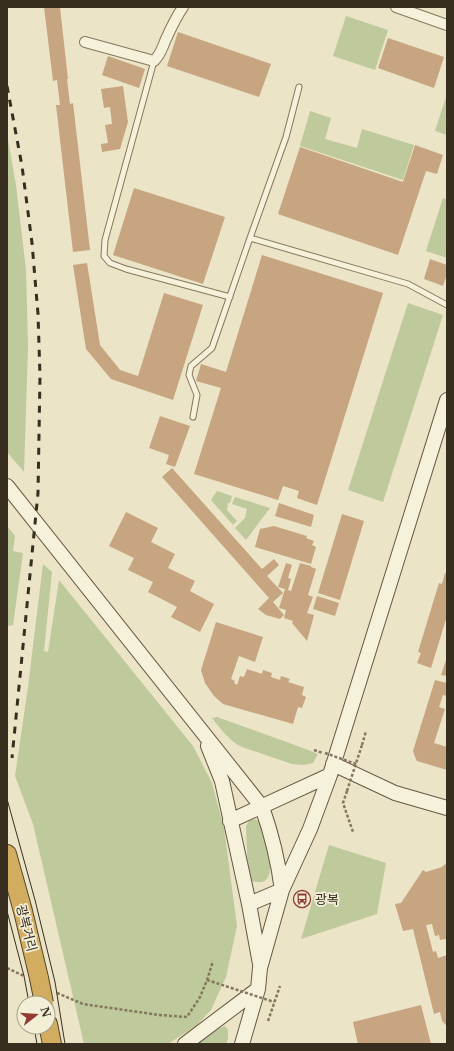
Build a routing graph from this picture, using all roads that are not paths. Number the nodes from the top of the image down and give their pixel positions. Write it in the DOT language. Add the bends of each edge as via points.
graph roads {
  1 [pos="183,7"];
  2 [pos="396,7"];
  3 [pos="447,25"];
  4 [pos="85,42"];
  5 [pos="154,61"];
  6 [pos="300,87"];
  7 [pos="250,238"];
  8 [pos="230,297"];
  9 [pos="447,304"];
  10 [pos="447,400"];
  11 [pos="193,417"];
  12 [pos="7,486"];
  13 [pos="203,732"];
  14 [pos="330,764"];
  15 [pos="262,807"];
  16 [pos="447,808"];
  17 [pos="230,821"];
  18 [pos="7,854"];
  19 [pos="282,890"];
  20 [pos="249,904"];
  21 [pos="260,968"];
  22 [pos="258,989"];
  23 [pos="42,995"];
  24 [pos="185,1044"];
  25 [pos="242,1044"];
  1 -- 5 [label="street" via="160,56"];
  2 -- 3 [label="street"];
  4 -- 5 [label="street"];
  5 -- 8 [label="lane" via="105,240 104,256 110,264"];
  6 -- 7 [label="lane" via="286,137"];
  7 -- 8 [label="lane"];
  7 -- 9 [label="lane" via="408,284"];
  8 -- 11 [label="lane" via="212,348 191,366 189,375 197,395"];
  10 -- 14 [label="main road"];
  12 -- 13 [label="main road"];
  13 -- 15 [label="main road"];
  13 -- 17 [label="main road" via="222,781"];
  14 -- 15 [label="main road"];
  14 -- 16 [label="main road" via="395,793"];
  14 -- 19 [label="main road" via="310,829"];
  15 -- 17 [label="main road"];
  15 -- 19 [label="main road" via="275,847"];
  17 -- 20 [label="main road"];
  18 -- 23 [label="highway, 광복거리, bridge"];
  19 -- 20 [label="main road"];
  19 -- 21 [label="main road"];
  20 -- 21 [label="main road"];
  21 -- 22 [label="main road"];
  22 -- 24 [label="main road"];
  22 -- 25 [label="main road"];
}
